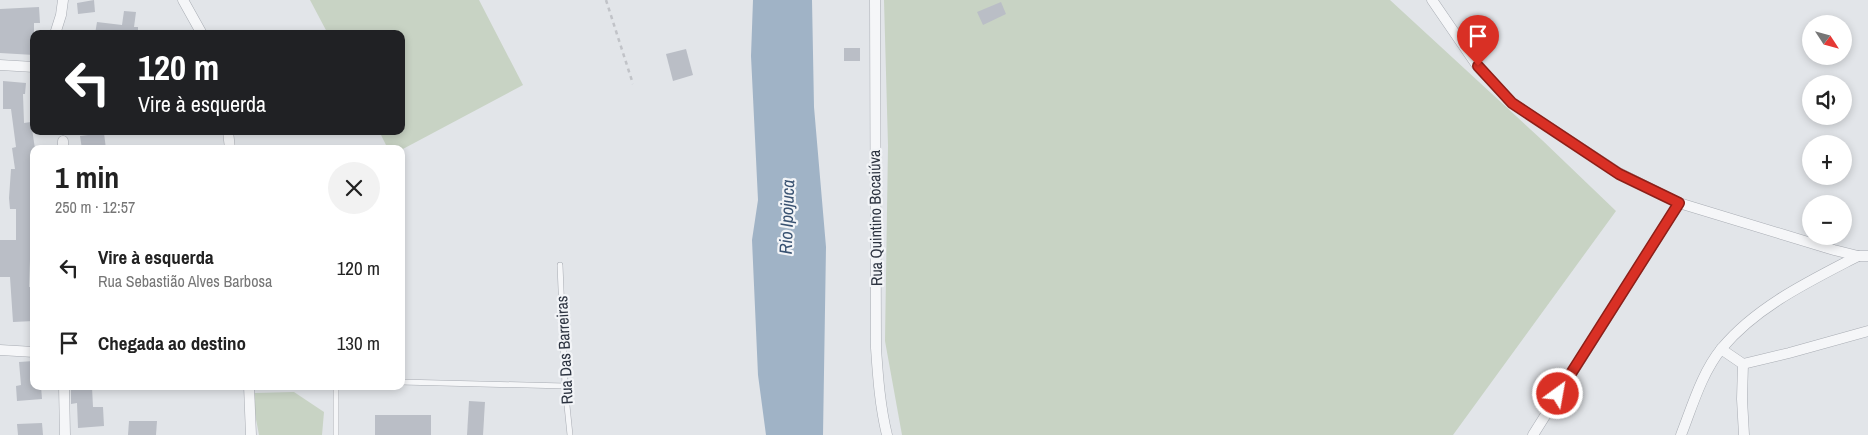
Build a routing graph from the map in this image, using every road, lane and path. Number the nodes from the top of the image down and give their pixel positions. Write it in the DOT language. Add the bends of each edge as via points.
graph roads {
  1 [pos="63,0"];
  2 [pos="183,0"];
  3 [pos="606,0"];
  4 [pos="875,0"];
  5 [pos="1432,0"];
  6 [pos="56,30"];
  7 [pos="200,30"];
  8 [pos="0,65"];
  9 [pos="30,67"];
  10 [pos="633,84"];
  11 [pos="1679,203"];
  12 [pos="1863,256"];
  13 [pos="560,265"];
  14 [pos="1868,331"];
  15 [pos="1721,349"];
  16 [pos="0,350"];
  17 [pos="30,352"];
  18 [pos="1743,364"];
  19 [pos="405,382"];
  20 [pos="565,386"];
  21 [pos="64,390"];
  22 [pos="249,390"];
  23 [pos="336,390"];
  24 [pos="65,435"];
  25 [pos="251,435"];
  26 [pos="336,435"];
  27 [pos="570,435"];
  28 [pos="887,435"];
  29 [pos="1533,435"];
  30 [pos="1680,435"];
  31 [pos="1744,435"];
  1 -- 6 [label="street"];
  2 -- 7 [label="street"];
  3 -- 10 [label="path"];
  4 -- 28 [label="street, Rua Quintino Bocaiúva" via="876,348 882,416"];
  5 -- 11 [label="street" via="1478,66 1512,103 1619,174"];
  8 -- 9 [label="street"];
  11 -- 12 [label="street"];
  11 -- 29 [label="street"];
  12 -- 15 [label="street" via="1794,290 1755,317"];
  13 -- 20 [label="lane, Rua Das Barreiras"];
  14 -- 18 [label="street"];
  15 -- 18 [label="street"];
  15 -- 30 [label="street" via="1702,382"];
  16 -- 17 [label="street"];
  18 -- 31 [label="street"];
  19 -- 20 [label="lane"];
  20 -- 27 [label="lane, Rua Das Barreiras"];
  21 -- 24 [label="street"];
  22 -- 25 [label="street"];
  23 -- 26 [label="lane"];
}
